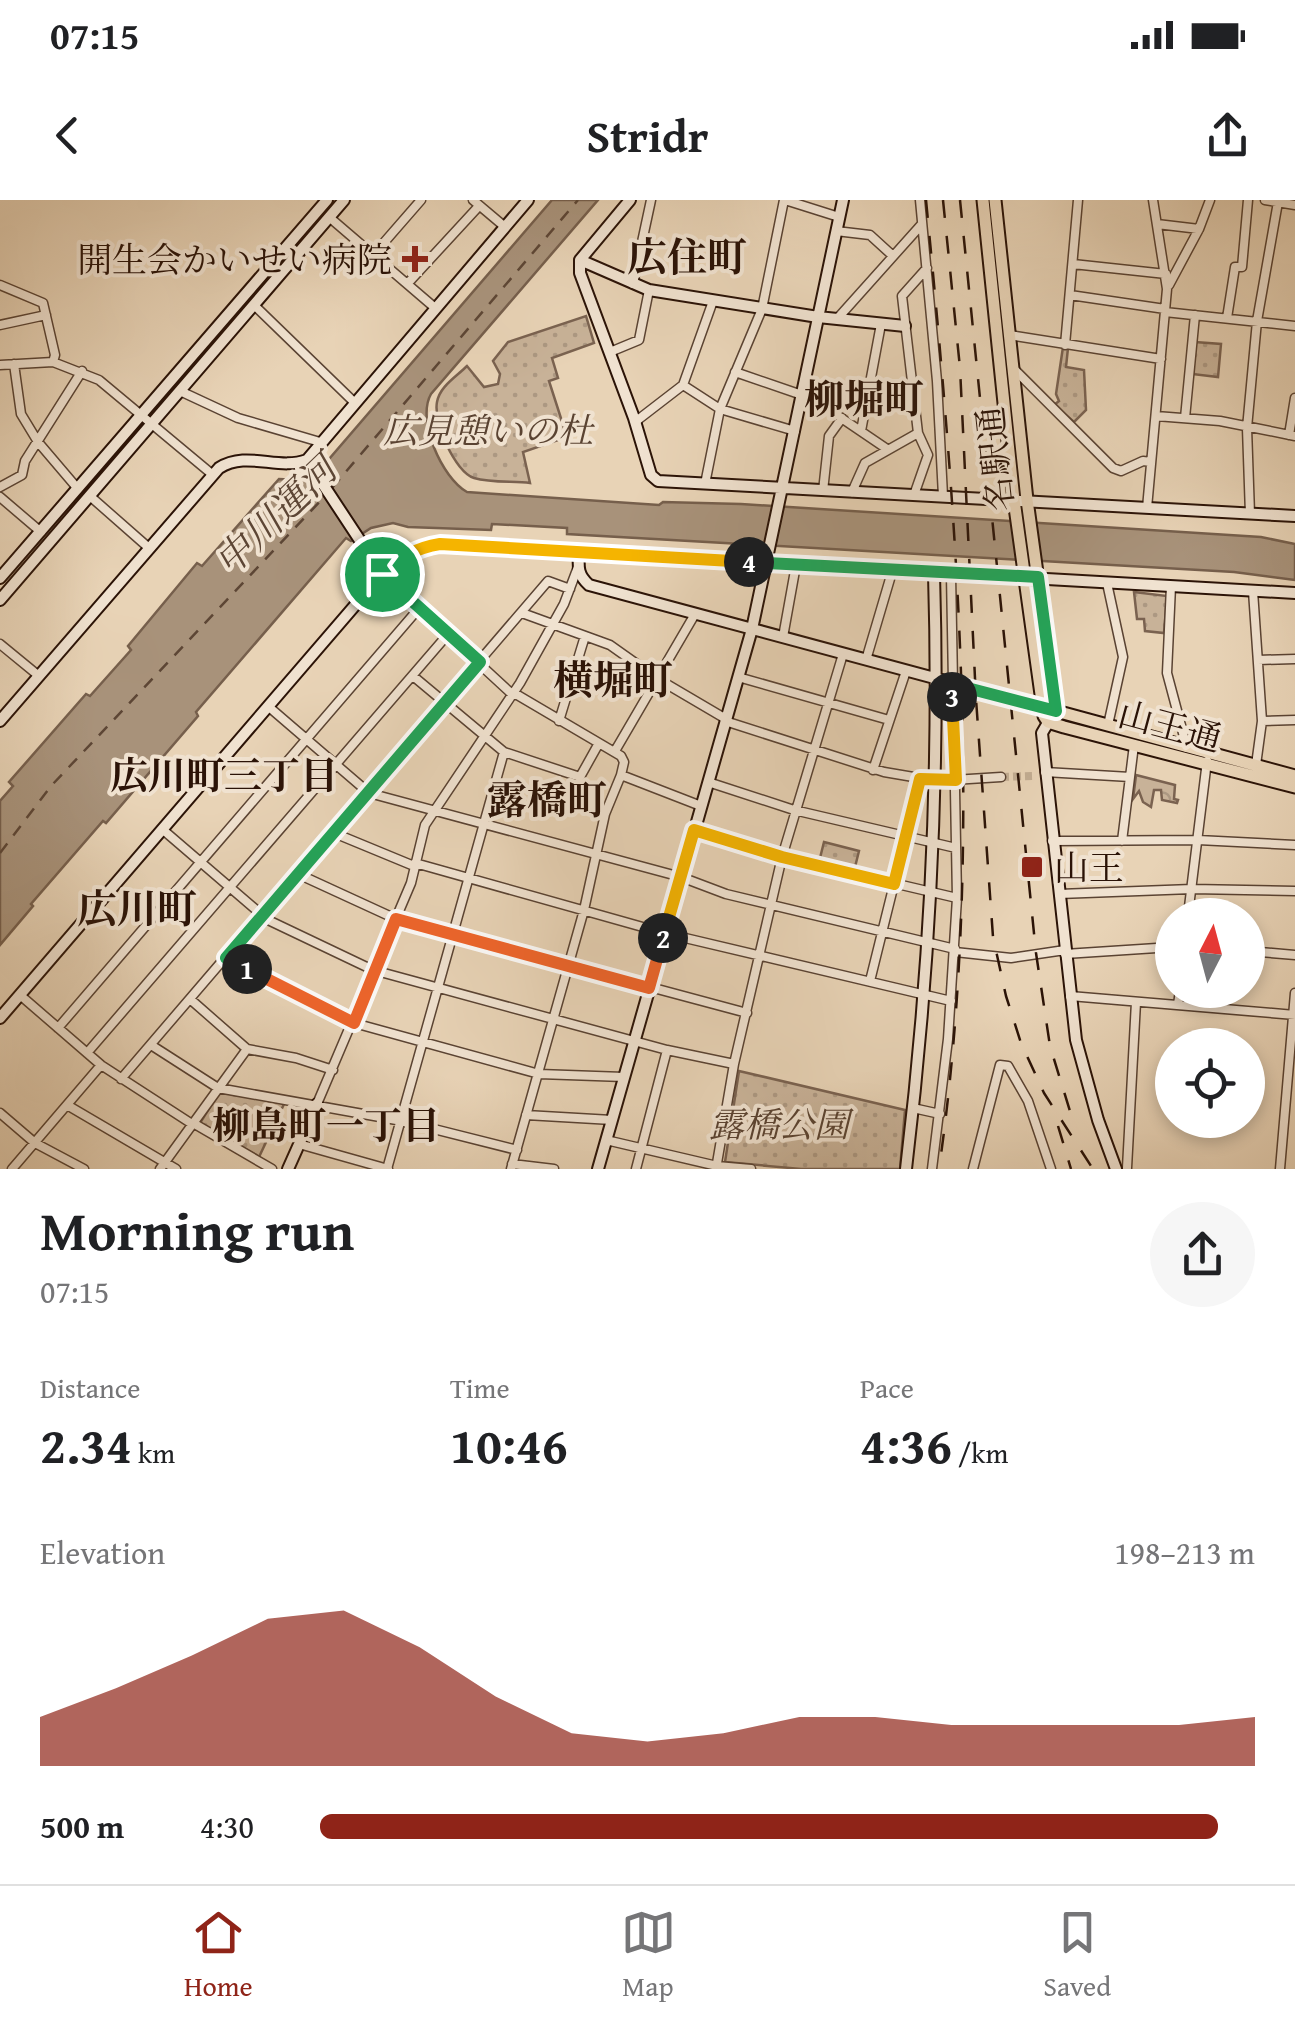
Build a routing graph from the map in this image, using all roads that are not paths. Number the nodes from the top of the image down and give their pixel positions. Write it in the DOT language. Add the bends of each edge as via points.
graph roads {
  1 [pos="328,200"];
  2 [pos="344,200"];
  3 [pos="421,200"];
  4 [pos="528,200"];
  5 [pos="630,200"];
  6 [pos="651,200"];
  7 [pos="784,200"];
  8 [pos="842,200"];
  9 [pos="920,200"];
  10 [pos="982,200"];
  11 [pos="996,200"];
  12 [pos="1078,200"];
  13 [pos="1153,200"];
  14 [pos="1210,200"];
  15 [pos="1248,200"];
  16 [pos="1264,200"];
  17 [pos="476,203"];
  18 [pos="1286,203"];
  19 [pos="329,217"];
  20 [pos="839,217"];
  21 [pos="922,224"];
  22 [pos="1157,224"];
  23 [pos="505,227"];
  24 [pos="1199,229"];
  25 [pos="836,230"];
  26 [pos="374,254"];
  27 [pos="893,256"];
  28 [pos="580,260"];
  29 [pos="1072,264"];
  30 [pos="926,268"];
  31 [pos="1166,274"];
  32 [pos="408,283"];
  33 [pos="633,284"];
  34 [pos="0,285"];
  35 [pos="648,290"];
  36 [pos="1167,290"];
  37 [pos="1070,295"];
  38 [pos="712,301"];
  39 [pos="255,306"];
  40 [pos="434,306"];
  41 [pos="762,309"];
  42 [pos="1165,310"];
  43 [pos="1195,315"];
  44 [pos="46,316"];
  45 [pos="818,317"];
  46 [pos="1227,318"];
  47 [pos="837,320"];
  48 [pos="1257,321"];
  49 [pos="881,324"];
  50 [pos="0,325"];
  51 [pos="905,326"];
  52 [pos="1295,326"];
  53 [pos="1009,336"];
  54 [pos="1065,345"];
  55 [pos="610,352"];
  56 [pos="1161,359"];
  57 [pos="53,362"];
  58 [pos="14,364"];
  59 [pos="0,365"];
  60 [pos="1013,368"];
  61 [pos="82,371"];
  62 [pos="735,372"];
  63 [pos="684,385"];
  64 [pos="180,391"];
  65 [pos="802,393"];
  66 [pos="1295,398"];
  67 [pos="355,403"];
  68 [pos="720,409"];
  69 [pos="1156,416"];
  70 [pos="842,418"];
  71 [pos="1185,418"];
  72 [pos="145,420"];
  73 [pos="635,422"];
  74 [pos="1247,428"];
  75 [pos="861,430"];
  76 [pos="795,431"];
  77 [pos="918,434"];
  78 [pos="1292,435"];
  79 [pos="38,442"];
  80 [pos="320,442"];
  81 [pos="887,449"];
  82 [pos="307,460"];
  83 [pos="1152,462"];
  84 [pos="213,475"];
  85 [pos="705,484"];
  86 [pos="0,487"];
  87 [pos="783,488"];
  88 [pos="78,489"];
  89 [pos="822,491"];
  90 [pos="852,492"];
  91 [pos="914,495"];
  92 [pos="943,496"];
  93 [pos="0,497"];
  94 [pos="90,497"];
  95 [pos="1020,500"];
  96 [pos="1147,508"];
  97 [pos="1250,514"];
  98 [pos="1295,516"];
  99 [pos="41,532"];
  100 [pos="150,548"];
  101 [pos="579,554"];
  102 [pos="765,563"];
  103 [pos="796,565"];
  104 [pos="578,568"];
  105 [pos="1030,571"];
  106 [pos="892,572"];
  107 [pos="382,574"];
  108 [pos="934,574"];
  109 [pos="951,574"];
  110 [pos="0,578"];
  111 [pos="1107,583"];
  112 [pos="1171,586"];
  113 [pos="570,589"];
  114 [pos="1253,591"];
  115 [pos="1295,593"];
  116 [pos="0,600"];
  117 [pos="420,608"];
  118 [pos="522,614"];
  119 [pos="695,614"];
  120 [pos="553,624"];
  121 [pos="752,629"];
  122 [pos="449,633"];
  123 [pos="586,636"];
  124 [pos="783,638"];
  125 [pos="0,644"];
  126 [pos="843,654"];
  127 [pos="1295,659"];
  128 [pos="866,660"];
  129 [pos="1258,660"];
  130 [pos="480,662"];
  131 [pos="906,671"];
  132 [pos="39,676"];
  133 [pos="413,676"];
  134 [pos="738,676"];
  135 [pos="658,679"];
  136 [pos="938,680"];
  137 [pos="952,684"];
  138 [pos="513,694"];
  139 [pos="446,703"];
  140 [pos="828,703"];
  141 [pos="1041,706"];
  142 [pos="269,707"];
  143 [pos="1052,716"];
  144 [pos="725,720"];
  145 [pos="889,720"];
  146 [pos="1262,720"];
  147 [pos="1295,720"];
  148 [pos="0,721"];
  149 [pos="558,721"];
  150 [pos="1107,727"];
  151 [pos="484,736"];
  152 [pos="307,740"];
  153 [pos="599,743"];
  154 [pos="1134,745"];
  155 [pos="1186,748"];
  156 [pos="813,750"];
  157 [pos="504,752"];
  158 [pos="615,752"];
  159 [pos="1207,759"];
  160 [pos="337,765"];
  161 [pos="1256,765"];
  162 [pos="873,770"];
  163 [pos="1045,774"];
  164 [pos="621,775"];
  165 [pos="1032,776"];
  166 [pos="1295,776"];
  167 [pos="1001,777"];
  168 [pos="1130,778"];
  169 [pos="920,779"];
  170 [pos="956,780"];
  171 [pos="937,781"];
  172 [pos="708,782"];
  173 [pos="1295,786"];
  174 [pos="369,792"];
  175 [pos="701,806"];
  176 [pos="794,810"];
  177 [pos="433,811"];
  178 [pos="484,824"];
  179 [pos="162,829"];
  180 [pos="694,830"];
  181 [pos="334,832"];
  182 [pos="906,836"];
  183 [pos="1122,840"];
  184 [pos="1198,840"];
  185 [pos="1052,841"];
  186 [pos="934,843"];
  187 [pos="1295,845"];
  188 [pos="956,848"];
  189 [pos="598,856"];
  190 [pos="782,857"];
  191 [pos="200,862"];
  192 [pos="414,865"];
  193 [pos="298,874"];
  194 [pos="681,877"];
  195 [pos="469,879"];
  196 [pos="894,884"];
  197 [pos="230,888"];
  198 [pos="1192,889"];
  199 [pos="1295,891"];
  200 [pos="931,893"];
  201 [pos="1058,894"];
  202 [pos="957,898"];
  203 [pos="1191,898"];
  204 [pos="772,906"];
  205 [pos="584,910"];
  206 [pos="263,916"];
  207 [pos="396,919"];
  208 [pos="882,930"];
  209 [pos="664,933"];
  210 [pos="454,935"];
  211 [pos="927,942"];
  212 [pos="1155,948"];
  213 [pos="955,950"];
  214 [pos="1065,952"];
  215 [pos="1265,952"];
  216 [pos="1295,955"];
  217 [pos="760,956"];
  218 [pos="226,958"];
  219 [pos="568,966"];
  220 [pos="374,970"];
  221 [pos="870,981"];
  222 [pos="439,988"];
  223 [pos="649,988"];
  224 [pos="1295,993"];
  225 [pos="922,994"];
  226 [pos="20,995"];
  227 [pos="1070,996"];
  228 [pos="190,999"];
  229 [pos="951,1001"];
  230 [pos="1136,1002"];
  231 [pos="1155,1004"];
  232 [pos="1207,1008"];
  233 [pos="746,1013"];
  234 [pos="1294,1014"];
  235 [pos="0,1018"];
  236 [pos="554,1019"];
  237 [pos="354,1023"];
  238 [pos="58,1028"];
  239 [pos="634,1041"];
  240 [pos="424,1042"];
  241 [pos="151,1045"];
  242 [pos="247,1050"];
  243 [pos="667,1050"];
  244 [pos="87,1053"];
  245 [pos="734,1064"];
  246 [pos="101,1065"];
  247 [pos="333,1070"];
  248 [pos="539,1074"];
  249 [pos="624,1076"];
  250 [pos="122,1079"];
  251 [pos="218,1088"];
  252 [pos="317,1104"];
  253 [pos="66,1105"];
  254 [pos="913,1108"];
  255 [pos="0,1113"];
  256 [pos="940,1114"];
  257 [pos="526,1115"];
  258 [pos="612,1120"];
  259 [pos="402,1121"];
  260 [pos="192,1123"];
  261 [pos="1284,1126"];
  262 [pos="1295,1127"];
  263 [pos="606,1140"];
  264 [pos="35,1143"];
  265 [pos="300,1144"];
  266 [pos="642,1149"];
  267 [pos="516,1150"];
  268 [pos="162,1166"];
  269 [pos="512,1167"];
  270 [pos="717,1167"];
  271 [pos="12,1169"];
  272 [pos="84,1169"];
  273 [pos="176,1169"];
  274 [pos="272,1169"];
  275 [pos="288,1169"];
  276 [pos="388,1169"];
  277 [pos="554,1169"];
  278 [pos="598,1169"];
  279 [pos="636,1169"];
  280 [pos="751,1169"];
  281 [pos="906,1169"];
  282 [pos="932,1169"];
  283 [pos="973,1169"];
  284 [pos="1051,1169"];
  285 [pos="1122,1169"];
  286 [pos="1140,1169"];
  287 [pos="1280,1169"];
  1 -- 72 [label="street"];
  2 -- 19 [label="street"];
  3 -- 26 [label="street"];
  4 -- 23 [label="street"];
  5 -- 28 [label="street"];
  6 -- 33 [label="street"];
  7 -- 20 [label="street"];
  7 -- 41 [label="street"];
  8 -- 20 [label="street"];
  9 -- 21 [label="street"];
  10 -- 95 [label="main road, 名駅通"];
  11 -- 53 [label="main road, 名駅通"];
  12 -- 29 [label="street"];
  13 -- 22 [label="street"];
  14 -- 24 [label="street"];
  15 -- 46 [label="street" via="1242,266 1235,267"];
  16 -- 18 [label="street"];
  17 -- 23 [label="street"];
  17 -- 32 [label="street"];
  18 -- 48 [label="street"];
  19 -- 26 [label="street"];
  19 -- 39 [label="street"];
  20 -- 25 [label="street"];
  21 -- 27 [label="street"];
  21 -- 30 [label="street"];
  22 -- 24 [label="street"];
  22 -- 31 [label="street"];
  23 -- 40 [label="street"];
  24 -- 36 [label="street"];
  25 -- 27 [label="street" via="870,236"];
  25 -- 45 [label="street"];
  26 -- 32 [label="street"];
  27 -- 47 [label="street"];
  28 -- 33 [label="street"];
  28 -- 55 [label="street"];
  29 -- 31 [label="street"];
  29 -- 37 [label="street"];
  30 -- 51 [label="street" via="902,296"];
  30 -- 92 [label="street"];
  31 -- 36 [label="street"];
  32 -- 40 [label="street"];
  33 -- 35 [label="street"];
  34 -- 44 [label="street" via="44,303"];
  35 -- 38 [label="street"];
  35 -- 55 [label="street" via="639,340"];
  36 -- 42 [label="street"];
  37 -- 42 [label="street"];
  37 -- 54 [label="street"];
  38 -- 41 [label="street"];
  38 -- 63 [label="street"];
  39 -- 64 [label="street"];
  39 -- 67 [label="street"];
  40 -- 67 [label="street"];
  41 -- 45 [label="street"];
  41 -- 62 [label="street"];
  42 -- 43 [label="street"];
  42 -- 56 [label="street"];
  43 -- 46 [label="street"];
  43 -- 71 [label="street"];
  44 -- 50 [label="street"];
  44 -- 57 [label="street"];
  45 -- 47 [label="street"];
  45 -- 65 [label="street"];
  46 -- 48 [label="street"];
  47 -- 49 [label="street"];
  48 -- 52 [label="street"];
  48 -- 74 [label="street"];
  49 -- 51 [label="street"];
  49 -- 75 [label="street"];
  51 -- 77 [label="street"];
  53 -- 54 [label="street"];
  53 -- 60 [label="main road, 名駅通"];
  54 -- 56 [label="street"];
  55 -- 73 [label="street"];
  56 -- 69 [label="street"];
  57 -- 58 [label="street"];
  57 -- 61 [label="street"];
  58 -- 59 [label="street"];
  58 -- 79 [label="street" via="22,414"];
  60 -- 83 [label="street" via="1114,468"];
  60 -- 95 [label="main road, 名駅通"];
  61 -- 72 [label="street"];
  61 -- 79 [label="street"];
  62 -- 65 [label="street"];
  62 -- 68 [label="street"];
  63 -- 68 [label="street"];
  63 -- 73 [label="street"];
  64 -- 72 [label="street"];
  64 -- 80 [label="street" via="238,418"];
  65 -- 70 [label="street"];
  65 -- 76 [label="street"];
  66 -- 78 [label="street"];
  67 -- 80 [label="street"];
  68 -- 76 [label="street"];
  68 -- 85 [label="street"];
  69 -- 71 [label="street"];
  69 -- 83 [label="street"];
  70 -- 75 [label="street"];
  70 -- 89 [label="street" via="830,436"];
  71 -- 74 [label="street"];
  72 -- 84 [label="street"];
  72 -- 88 [label="street"];
  72 -- 94 [label="street"];
  73 -- 85 [label="street" via="654,478"];
  74 -- 78 [label="street"];
  74 -- 97 [label="street"];
  75 -- 81 [label="street"];
  76 -- 87 [label="street"];
  77 -- 81 [label="street"];
  77 -- 91 [label="street" via="928,455"];
  79 -- 86 [label="street" via="22,475"];
  79 -- 88 [label="street"];
  80 -- 82 [label="street"];
  81 -- 90 [label="street" via="865,463"];
  82 -- 84 [label="street" via="237,460"];
  82 -- 107 [label="street"];
  83 -- 96 [label="street"];
  84 -- 100 [label="street"];
  85 -- 87 [label="street"];
  87 -- 89 [label="street"];
  87 -- 102 [label="street"];
  88 -- 99 [label="street"];
  89 -- 90 [label="street"];
  90 -- 91 [label="street"];
  91 -- 92 [label="street"];
  92 -- 95 [label="street"];
  93 -- 99 [label="street"];
  94 -- 100 [label="street"];
  94 -- 116 [label="street"];
  95 -- 96 [label="street"];
  95 -- 105 [label="main road, 名駅通"];
  96 -- 97 [label="street"];
  97 -- 98 [label="street"];
  99 -- 110 [label="street"];
  100 -- 132 [label="street"];
  101 -- 102 [label="street"];
  101 -- 104 [label="street"];
  101 -- 107 [label="street" via="440,544 407,553"];
  102 -- 103 [label="street"];
  102 -- 121 [label="street"];
  103 -- 106 [label="street"];
  103 -- 124 [label="street"];
  104 -- 113 [label="street"];
  104 -- 119 [label="street" via="589,585"];
  105 -- 109 [label="street"];
  105 -- 111 [label="street"];
  105 -- 141 [label="main road, 名駅通"];
  105 -- 143 [label="main road, 名駅通"];
  106 -- 108 [label="street"];
  106 -- 128 [label="street"];
  107 -- 117 [label="street"];
  107 -- 142 [label="street"];
  108 -- 109 [label="street"];
  108 -- 136 [label="street"];
  109 -- 137 [label="street"];
  111 -- 112 [label="street"];
  111 -- 150 [label="street" via="1122,657"];
  112 -- 114 [label="street"];
  112 -- 155 [label="street" via="1167,673"];
  113 -- 118 [label="street" via="548,581"];
  113 -- 120 [label="street"];
  114 -- 115 [label="street"];
  114 -- 129 [label="street"];
  117 -- 122 [label="street"];
  117 -- 152 [label="street"];
  118 -- 120 [label="street"];
  118 -- 130 [label="street"];
  119 -- 121 [label="street"];
  119 -- 135 [label="street"];
  120 -- 123 [label="street"];
  120 -- 138 [label="street"];
  121 -- 124 [label="street"];
  121 -- 134 [label="street"];
  122 -- 130 [label="street"];
  122 -- 133 [label="street"];
  123 -- 135 [label="street"];
  123 -- 149 [label="street"];
  124 -- 126 [label="street"];
  125 -- 132 [label="street"];
  126 -- 128 [label="street"];
  126 -- 140 [label="street"];
  127 -- 129 [label="street"];
  128 -- 131 [label="street"];
  129 -- 146 [label="street"];
  130 -- 138 [label="street"];
  130 -- 139 [label="street"];
  131 -- 136 [label="street"];
  131 -- 145 [label="street"];
  132 -- 148 [label="street"];
  133 -- 139 [label="street"];
  133 -- 160 [label="street"];
  134 -- 140 [label="street"];
  134 -- 144 [label="street"];
  135 -- 144 [label="street"];
  135 -- 158 [label="street"];
  136 -- 137 [label="street"];
  136 -- 171 [label="street"];
  137 -- 141 [label="street"];
  137 -- 170 [label="street"];
  138 -- 149 [label="street"];
  138 -- 151 [label="street"];
  139 -- 151 [label="street"];
  139 -- 174 [label="street"];
  140 -- 145 [label="street"];
  140 -- 156 [label="street"];
  141 -- 143 [label="main road"];
  142 -- 152 [label="street"];
  142 -- 179 [label="street"];
  143 -- 150 [label="main road, 山王通"];
  143 -- 154 [label="main road, 山王通"];
  143 -- 163 [label="street" via="1042,732"];
  144 -- 156 [label="street"];
  144 -- 172 [label="street"];
  145 -- 162 [label="street"];
  146 -- 147 [label="street"];
  146 -- 161 [label="street"];
  149 -- 153 [label="street"];
  150 -- 155 [label="main road, 山王通"];
  151 -- 157 [label="street"];
  151 -- 177 [label="street"];
  152 -- 160 [label="street"];
  152 -- 191 [label="street"];
  153 -- 157 [label="street" via="580,777"];
  153 -- 158 [label="street"];
  154 -- 159 [label="main road, 山王通"];
  154 -- 168 [label="street"];
  155 -- 159 [label="main road, 山王通"];
  156 -- 162 [label="street"];
  156 -- 176 [label="street"];
  157 -- 178 [label="street"];
  158 -- 164 [label="street" via="624,762"];
  159 -- 161 [label="main road, 山王通"];
  159 -- 173 [label="main road, 山王通"];
  159 -- 184 [label="street"];
  160 -- 174 [label="street"];
  160 -- 197 [label="street"];
  161 -- 166 [label="main road, 山王通"];
  162 -- 169 [label="street"];
  163 -- 165 [label="street"];
  163 -- 168 [label="street"];
  163 -- 185 [label="street"];
  164 -- 175 [label="street"];
  164 -- 189 [label="street"];
  167 -- 170 [label="street"];
  168 -- 183 [label="street"];
  169 -- 171 [label="street"];
  169 -- 182 [label="street"];
  170 -- 171 [label="street"];
  170 -- 188 [label="street"];
  171 -- 186 [label="street"];
  172 -- 175 [label="street"];
  172 -- 176 [label="street"];
  174 -- 177 [label="street"];
  174 -- 181 [label="street"];
  175 -- 180 [label="street"];
  176 -- 182 [label="street"];
  176 -- 190 [label="street"];
  177 -- 178 [label="street"];
  177 -- 192 [label="street"];
  178 -- 189 [label="street"];
  178 -- 195 [label="street"];
  179 -- 191 [label="street"];
  179 -- 226 [label="street"];
  180 -- 190 [label="street"];
  180 -- 194 [label="street"];
  181 -- 192 [label="street"];
  181 -- 193 [label="street"];
  182 -- 186 [label="street"];
  182 -- 196 [label="street"];
  183 -- 184 [label="street"];
  183 -- 185 [label="street"];
  184 -- 187 [label="street"];
  184 -- 198 [label="street"];
  185 -- 201 [label="street"];
  186 -- 188 [label="street"];
  186 -- 200 [label="street"];
  188 -- 202 [label="street"];
  189 -- 194 [label="street"];
  189 -- 205 [label="street"];
  190 -- 196 [label="street"];
  190 -- 204 [label="street"];
  191 -- 197 [label="street"];
  191 -- 238 [label="street"];
  192 -- 195 [label="street"];
  192 -- 207 [label="street"];
  193 -- 206 [label="street"];
  193 -- 207 [label="street"];
  194 -- 204 [label="street"];
  194 -- 209 [label="street"];
  195 -- 205 [label="street"];
  195 -- 210 [label="street"];
  196 -- 200 [label="street"];
  196 -- 208 [label="street"];
  197 -- 206 [label="street"];
  197 -- 244 [label="street"];
  198 -- 199 [label="street"];
  198 -- 201 [label="street"];
  198 -- 203 [label="street"];
  200 -- 202 [label="street"];
  200 -- 211 [label="street"];
  201 -- 214 [label="street"];
  202 -- 213 [label="street"];
  204 -- 208 [label="street"];
  204 -- 217 [label="street"];
  205 -- 209 [label="street"];
  205 -- 219 [label="street"];
  206 -- 218 [label="street"];
  206 -- 220 [label="street"];
  207 -- 210 [label="street"];
  207 -- 220 [label="street"];
  208 -- 211 [label="street"];
  208 -- 221 [label="street"];
  209 -- 217 [label="street"];
  209 -- 223 [label="street"];
  210 -- 219 [label="street"];
  210 -- 222 [label="street"];
  211 -- 213 [label="street"];
  211 -- 225 [label="street"];
  212 -- 214 [label="street"];
  213 -- 214 [label="street" via="1011,958"];
  213 -- 229 [label="street"];
  214 -- 227 [label="street"];
  215 -- 216 [label="street"];
  217 -- 221 [label="street"];
  217 -- 233 [label="street"];
  218 -- 228 [label="street"];
  218 -- 237 [label="street"];
  219 -- 223 [label="street"];
  219 -- 236 [label="street"];
  220 -- 222 [label="street"];
  220 -- 237 [label="street"];
  221 -- 225 [label="street"];
  222 -- 236 [label="street"];
  222 -- 240 [label="street"];
  223 -- 233 [label="street"];
  223 -- 239 [label="street"];
  224 -- 234 [label="street"];
  225 -- 229 [label="street"];
  225 -- 254 [label="street"];
  226 -- 235 [label="street"];
  226 -- 238 [label="street"];
  227 -- 230 [label="street"];
  227 -- 285 [label="street" via="1084,1075"];
  228 -- 241 [label="street"];
  228 -- 242 [label="street"];
  229 -- 256 [label="street"];
  230 -- 231 [label="street"];
  230 -- 285 [label="street"];
  232 -- 234 [label="street"];
  233 -- 245 [label="street"];
  234 -- 261 [label="street"];
  236 -- 239 [label="street"];
  236 -- 248 [label="street"];
  237 -- 240 [label="street"];
  237 -- 247 [label="street"];
  238 -- 244 [label="street"];
  239 -- 243 [label="street"];
  239 -- 249 [label="street"];
  240 -- 248 [label="street"];
  240 -- 259 [label="street"];
  241 -- 250 [label="street"];
  241 -- 251 [label="street"];
  242 -- 247 [label="street"];
  242 -- 251 [label="street"];
  243 -- 245 [label="street"];
  243 -- 266 [label="street"];
  244 -- 246 [label="street"];
  245 -- 270 [label="street"];
  246 -- 250 [label="street"];
  246 -- 253 [label="street"];
  247 -- 252 [label="street"];
  248 -- 249 [label="street"];
  248 -- 257 [label="street"];
  249 -- 258 [label="street"];
  250 -- 260 [label="street"];
  251 -- 252 [label="street"];
  251 -- 260 [label="street"];
  252 -- 259 [label="street"];
  252 -- 265 [label="street"];
  253 -- 264 [label="street"];
  253 -- 268 [label="street"];
  254 -- 256 [label="street"];
  254 -- 281 [label="street"];
  255 -- 264 [label="street"];
  256 -- 282 [label="street"];
  257 -- 258 [label="street"];
  257 -- 267 [label="street"];
  258 -- 263 [label="street"];
  259 -- 267 [label="street"];
  259 -- 276 [label="street"];
  260 -- 268 [label="street"];
  260 -- 274 [label="street"];
  261 -- 262 [label="street"];
  261 -- 287 [label="street"];
  263 -- 266 [label="street"];
  263 -- 278 [label="street"];
  264 -- 271 [label="street"];
  264 -- 272 [label="street"];
  265 -- 275 [label="street"];
  265 -- 276 [label="street"];
  266 -- 270 [label="street"];
  266 -- 279 [label="street"];
  267 -- 269 [label="street"];
  268 -- 273 [label="street"];
  269 -- 277 [label="street"];
  270 -- 280 [label="street"];
  283 -- 284 [label="street" via="1000,1066 1008,1066"];
  285 -- 286 [label="street"];
}
